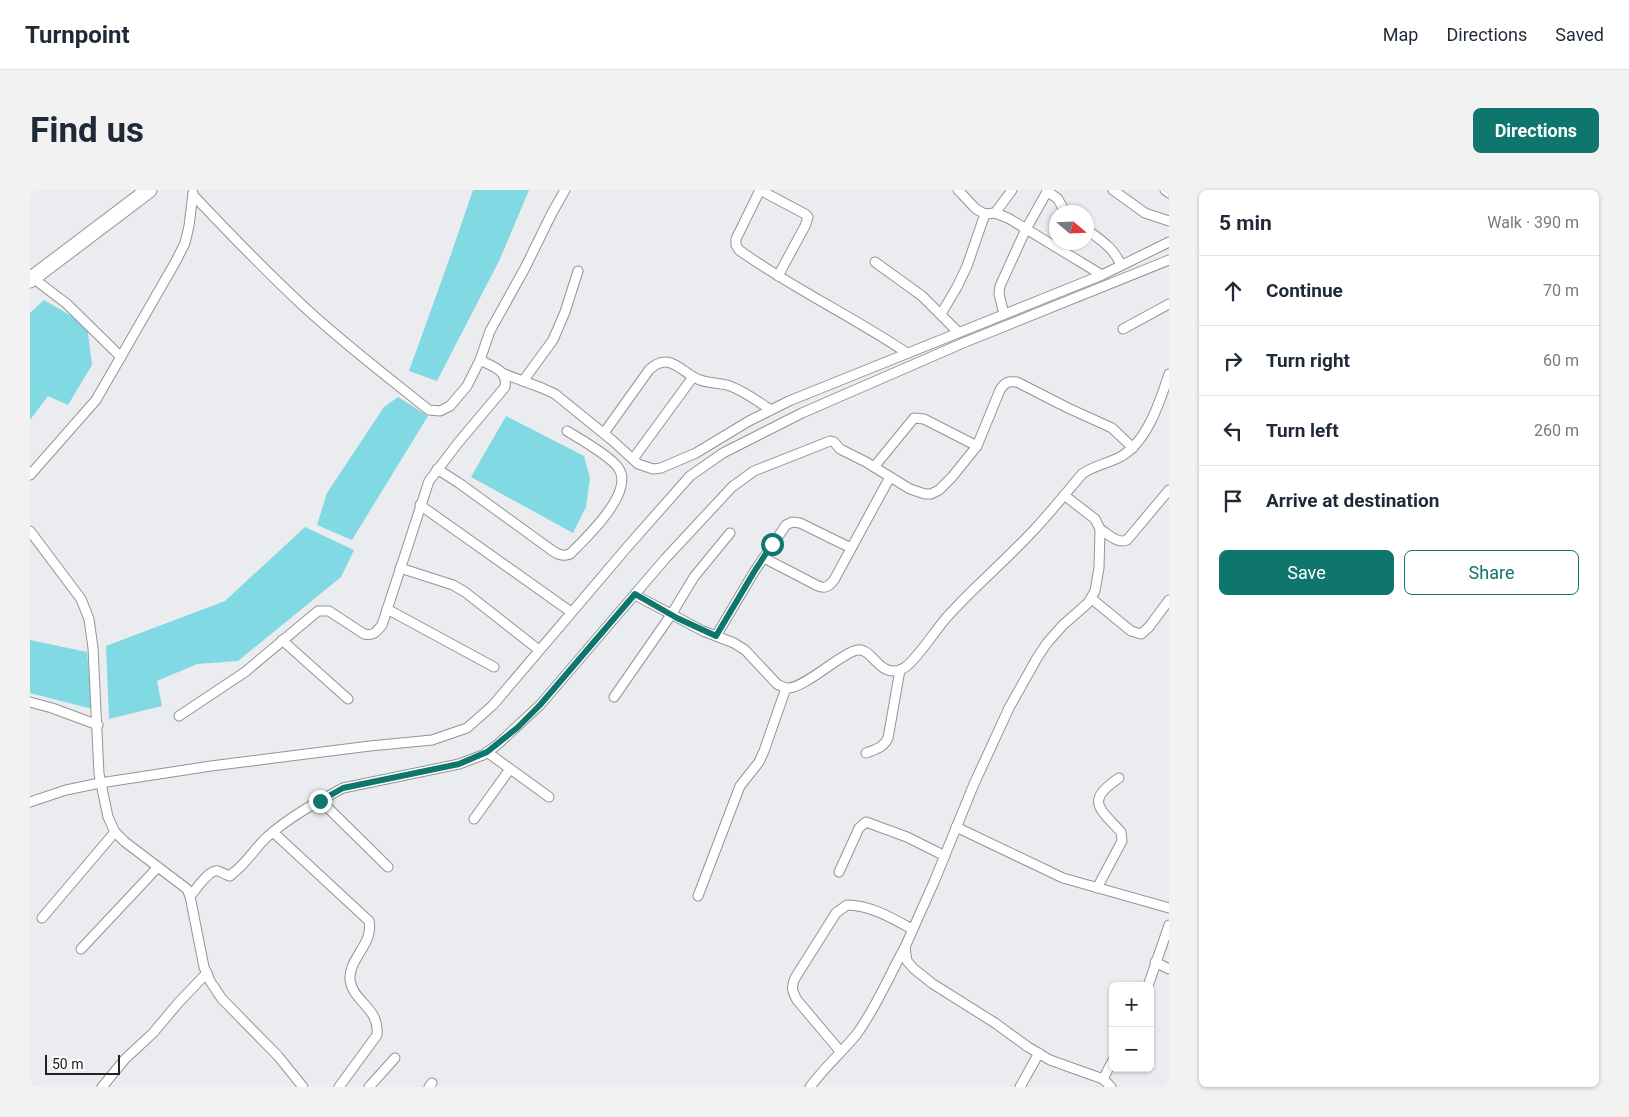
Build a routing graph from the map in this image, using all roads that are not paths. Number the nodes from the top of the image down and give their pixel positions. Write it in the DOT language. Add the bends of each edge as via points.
graph roads {
  1 [pos="150,190"];
  2 [pos="565,190"];
  3 [pos="760,190"];
  4 [pos="958,190"];
  5 [pos="1012,190"];
  6 [pos="1113,190"];
  7 [pos="1166,190"];
  8 [pos="1047,191"];
  9 [pos="193,193"];
  10 [pos="1169,193"];
  11 [pos="1062,205"];
  12 [pos="985,214"];
  13 [pos="995,214"];
  14 [pos="1169,222"];
  15 [pos="1026,229"];
  16 [pos="1094,235"];
  17 [pos="1169,242"];
  18 [pos="1169,260"];
  19 [pos="875,262"];
  20 [pos="1121,265"];
  21 [pos="578,271"];
  22 [pos="1102,275"];
  23 [pos="778,276"];
  24 [pos="31,279"];
  25 [pos="1169,304"];
  26 [pos="941,314"];
  27 [pos="1004,314"];
  28 [pos="1123,329"];
  29 [pos="958,332"];
  30 [pos="907,353"];
  31 [pos="121,357"];
  32 [pos="480,360"];
  33 [pos="504,374"];
  34 [pos="1169,374"];
  35 [pos="693,377"];
  36 [pos="523,381"];
  37 [pos="1165,401"];
  38 [pos="771,410"];
  39 [pos="567,431"];
  40 [pos="604,433"];
  41 [pos="977,446"];
  42 [pos="1134,448"];
  43 [pos="633,459"];
  44 [pos="874,467"];
  45 [pos="437,469"];
  46 [pos="30,475"];
  47 [pos="890,477"];
  48 [pos="1169,490"];
  49 [pos="1064,495"];
  50 [pos="420,506"];
  51 [pos="1100,529"];
  52 [pos="30,531"];
  53 [pos="730,533"];
  54 [pos="851,548"];
  55 [pos="764,558"];
  56 [pos="400,568"];
  57 [pos="635,594"];
  58 [pos="1092,599"];
  59 [pos="1169,600"];
  60 [pos="387,609"];
  61 [pos="571,612"];
  62 [pos="671,615"];
  63 [pos="716,636"];
  64 [pos="282,640"];
  65 [pos="539,650"];
  66 [pos="494,667"];
  67 [pos="900,670"];
  68 [pos="786,688"];
  69 [pos="614,697"];
  70 [pos="348,699"];
  71 [pos="30,702"];
  72 [pos="179,716"];
  73 [pos="98,725"];
  74 [pos="487,752"];
  75 [pos="866,753"];
  76 [pos="510,769"];
  77 [pos="1119,778"];
  78 [pos="100,779"];
  79 [pos="549,797"];
  80 [pos="320,801"];
  81 [pos="30,802"];
  82 [pos="474,818"];
  83 [pos="956,827"];
  84 [pos="115,832"];
  85 [pos="273,832"];
  86 [pos="945,856"];
  87 [pos="158,867"];
  88 [pos="388,867"];
  89 [pos="839,872"];
  90 [pos="1097,888"];
  91 [pos="190,896"];
  92 [pos="698,896"];
  93 [pos="1169,908"];
  94 [pos="42,918"];
  95 [pos="1169,925"];
  96 [pos="912,929"];
  97 [pos="905,947"];
  98 [pos="81,949"];
  99 [pos="1155,962"];
  100 [pos="1169,969"];
  101 [pos="207,973"];
  102 [pos="1149,982"];
  103 [pos="840,1051"];
  104 [pos="1039,1053"];
  105 [pos="395,1058"];
  106 [pos="1109,1068"];
  107 [pos="1103,1079"];
  108 [pos="102,1087"];
  109 [pos="303,1087"];
  110 [pos="339,1087"];
  111 [pos="369,1087"];
  112 [pos="810,1087"];
  113 [pos="1020,1087"];
  114 [pos="1111,1087"];
  1 -- 24 [label="main road"];
  2 -- 32 [label="street" via="490,331"];
  3 -- 23 [label="street" via="736,245"];
  3 -- 23 [label="street" via="808,217"];
  4 -- 12 [label="street"];
  5 -- 13 [label="street"];
  6 -- 14 [label="street" via="1145,213"];
  7 -- 10 [label="street"];
  8 -- 11 [label="street"];
  8 -- 15 [label="street"];
  9 -- 31 [label="street" via="185,242"];
  9 -- 32 [label="street" via="301,303 429,410 440,412 450,406 467,386"];
  12 -- 13 [label="street"];
  12 -- 26 [label="street" via="967,266"];
  13 -- 15 [label="street"];
  15 -- 22 [label="street"];
  15 -- 27 [label="street" via="1000,286"];
  16 -- 20 [label="street" via="1111,247"];
  17 -- 20 [label="street"];
  18 -- 61 [label="street" via="963,343 802,413 723,453 690,476"];
  19 -- 26 [label="street"];
  20 -- 22 [label="street"];
  21 -- 36 [label="street" via="553,340"];
  22 -- 27 [label="street"];
  23 -- 30 [label="street"];
  24 -- 31 [label="street" via="68,304"];
  25 -- 28 [label="street"];
  26 -- 29 [label="street"];
  27 -- 29 [label="street"];
  29 -- 30 [label="street"];
  30 -- 38 [label="street"];
  31 -- 46 [label="street" via="96,400"];
  32 -- 33 [label="street"];
  33 -- 36 [label="street"];
  33 -- 45 [label="street" via="505,387"];
  34 -- 37 [label="street"];
  35 -- 38 [label="street" via="737,389"];
  35 -- 40 [label="street" via="669,362 654,365"];
  35 -- 43 [label="street"];
  36 -- 40 [label="street" via="555,394"];
  37 -- 42 [label="street"];
  38 -- 43 [label="street" via="696,453 661,468 645,468"];
  39 -- 45 [label="street" via="615,463 623,477 622,488 613,504 570,554 558,554 550,549"];
  40 -- 43 [label="street"];
  41 -- 42 [label="street" via="1000,390 1008,381 1017,382 1112,428"];
  41 -- 44 [label="street" via="924,419 914,418"];
  41 -- 47 [label="street" via="952,477 931,494 910,489"];
  42 -- 49 [label="street" via="1117,459 1089,469"];
  44 -- 47 [label="street"];
  44 -- 57 [label="street" via="840,450 830,441 754,471 732,487"];
  45 -- 50 [label="street"];
  47 -- 54 [label="street"];
  48 -- 51 [label="street" via="1127,540 1117,540"];
  49 -- 51 [label="street" via="1095,519"];
  49 -- 67 [label="street"];
  50 -- 56 [label="street"];
  50 -- 61 [label="street"];
  51 -- 58 [label="street" via="1100,568"];
  52 -- 73 [label="street" via="81,599 89,619"];
  53 -- 62 [label="street" via="694,577"];
  54 -- 55 [label="street" via="792,522 786,525"];
  54 -- 55 [label="street" via="834,580 823,588"];
  55 -- 63 [label="street"];
  56 -- 60 [label="street"];
  56 -- 65 [label="street" via="459,589"];
  57 -- 62 [label="street"];
  57 -- 74 [label="street" via="540,705"];
  58 -- 59 [label="street" via="1131,631 1141,634"];
  58 -- 83 [label="street" via="1063,625 1037,658 1009,708"];
  60 -- 64 [label="street" via="382,625 371,635 323,610"];
  60 -- 66 [label="street"];
  61 -- 65 [label="street"];
  62 -- 63 [label="street"];
  62 -- 69 [label="street"];
  63 -- 68 [label="street" via="745,650 777,684"];
  64 -- 70 [label="street"];
  64 -- 72 [label="street" via="245,672"];
  65 -- 78 [label="street" via="493,705 467,728 451,735 432,740"];
  67 -- 68 [label="street" via="888,670 864,651 853,650 824,670 794,687"];
  67 -- 75 [label="street" via="888,738 885,745"];
  68 -- 92 [label="street" via="764,751 740,786"];
  71 -- 73 [label="street"];
  73 -- 78 [label="street"];
  74 -- 76 [label="street"];
  74 -- 80 [label="street" via="459,764 343,788"];
  76 -- 79 [label="street"];
  76 -- 82 [label="street"];
  77 -- 90 [label="street" via="1104,788 1099,801 1100,808 1123,836"];
  78 -- 81 [label="street"];
  78 -- 84 [label="street" via="108,817"];
  80 -- 85 [label="street"];
  80 -- 88 [label="street"];
  83 -- 86 [label="street"];
  83 -- 90 [label="street" via="1063,878"];
  84 -- 87 [label="street"];
  84 -- 94 [label="street"];
  85 -- 91 [label="street" via="235,873 230,876 212,871"];
  85 -- 110 [label="street" via="369,921 369,937 350,977 355,991 375,1017 377,1034"];
  86 -- 89 [label="street" via="866,822"];
  86 -- 96 [label="street"];
  87 -- 91 [label="street" via="181,883"];
  87 -- 98 [label="street"];
  90 -- 93 [label="street"];
  91 -- 101 [label="street"];
  95 -- 99 [label="street"];
  96 -- 97 [label="street"];
  96 -- 103 [label="street" via="869,908 847,905 836,913 795,978 792,992"];
  97 -- 103 [label="street" via="865,1022"];
  97 -- 104 [label="street" via="907,961 914,970"];
  99 -- 100 [label="street"];
  99 -- 102 [label="street"];
  101 -- 108 [label="street"];
  101 -- 109 [label="street" via="222,999 278,1056"];
  103 -- 112 [label="street"];
  104 -- 107 [label="street"];
  104 -- 113 [label="street"];
  105 -- 111 [label="street"];
  106 -- 107 [label="street"];
  107 -- 114 [label="street"];
}
